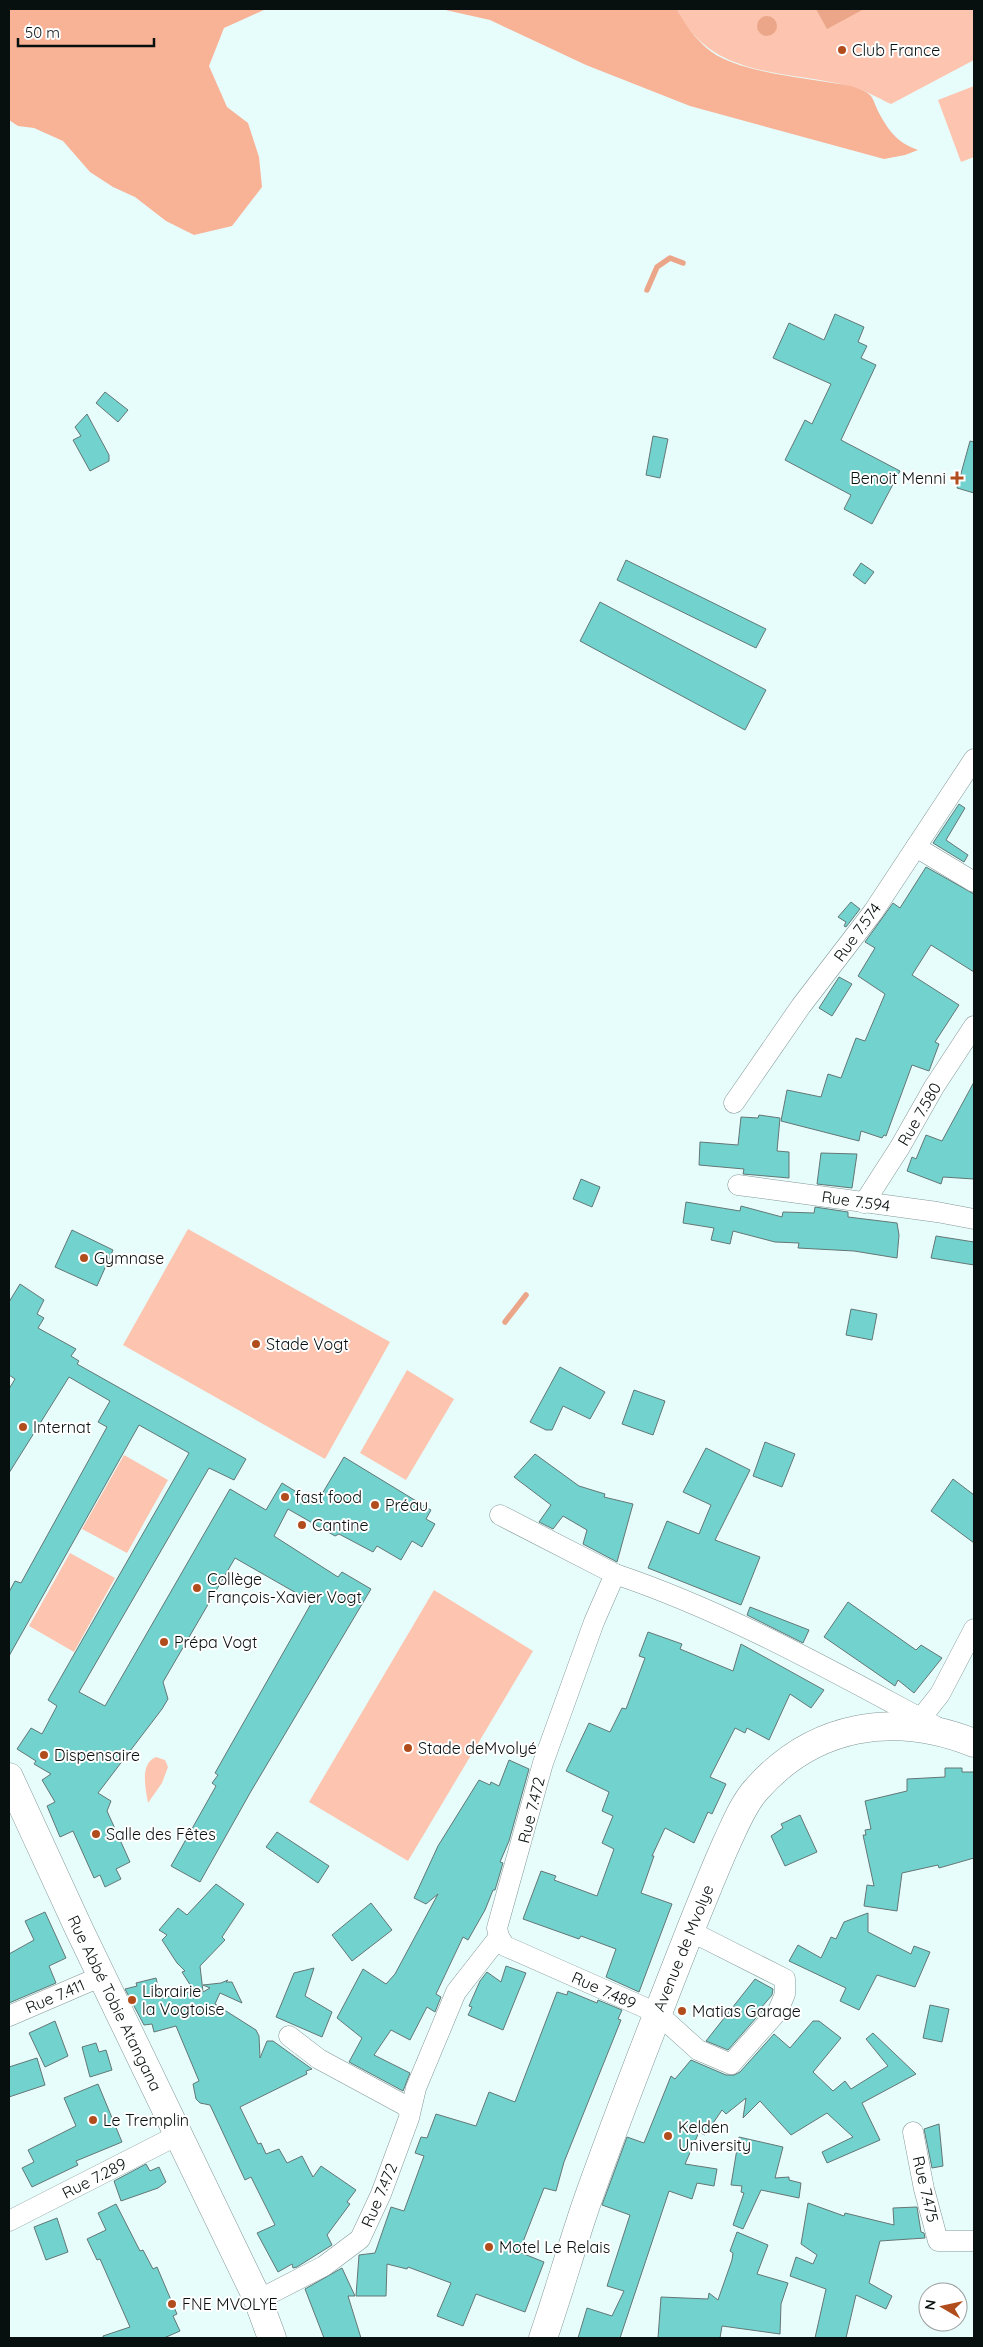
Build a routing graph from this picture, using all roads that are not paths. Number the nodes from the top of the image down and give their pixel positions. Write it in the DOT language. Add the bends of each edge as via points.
graph roads {
  1 [pos="974,759"];
  2 [pos="916,847"];
  3 [pos="974,882"];
  4 [pos="974,1026"];
  5 [pos="734,1103"];
  6 [pos="738,1185"];
  7 [pos="864,1203"];
  8 [pos="974,1219"];
  9 [pos="500,1515"];
  10 [pos="615,1574"];
  11 [pos="974,1629"];
  12 [pos="920,1718"];
  13 [pos="945,1731"];
  14 [pos="974,1743"];
  15 [pos="9,1777"];
  16 [pos="690,1931"];
  17 [pos="499,1937"];
  18 [pos="102,1976"];
  19 [pos="657,2013"];
  20 [pos="9,2016"];
  21 [pos="289,2036"];
  22 [pos="409,2111"];
  23 [pos="913,2132"];
  24 [pos="178,2135"];
  25 [pos="9,2221"];
  26 [pos="974,2241"];
  27 [pos="258,2300"];
  28 [pos="272,2338"];
  29 [pos="543,2338"];
  1 -- 2 [label="street, Rue 7.574"];
  2 -- 3 [label="street"];
  2 -- 5 [label="street, Rue 7.574" via="873,912 801,1006"];
  4 -- 7 [label="street, Rue 7.580"];
  6 -- 7 [label="street, Rue 7.594"];
  7 -- 8 [label="street, Rue 7.594"];
  9 -- 10 [label="street"];
  10 -- 12 [label="street" via="781,1644"];
  10 -- 17 [label="street, Rue 7.472" via="594,1622 543,1763 498,1928"];
  11 -- 12 [label="street" via="940,1694"];
  12 -- 13 [label="street"];
  13 -- 14 [label="street, Avenue de Mvolye"];
  13 -- 16 [label="street, Avenue de Mvolye" via="900,1725 854,1728 810,1747 783,1764 754,1792 736,1822"];
  15 -- 18 [label="street, Rue Abbé Tobie Atangana"];
  16 -- 19 [label="street, Avenue de Mvolye"];
  16 -- 19 [label="street, Rue 7.489" via="784,1979 786,1994 778,2011 730,2064 698,2050"];
  17 -- 19 [label="street, Rue 7.489" via="505,1946"];
  17 -- 22 [label="street, Rue 7.472" via="456,1992"];
  18 -- 20 [label="street, Rue 7.411"];
  18 -- 24 [label="street, Rue Abbé Tobie Atangana"];
  19 -- 29 [label="street, Avenue de Mvolye" via="588,2200"];
  21 -- 22 [label="street" via="319,2059 406,2106"];
  22 -- 27 [label="street, Rue 7.472" via="381,2194 360,2239 324,2266"];
  23 -- 26 [label="street, Rue 7.475" via="938,2241"];
  24 -- 25 [label="street, Rue 7.289"];
  24 -- 27 [label="street, Rue Abbé Tobie Atangana"];
  27 -- 28 [label="street, Rue Abbé Tobie Atangana"];
}
